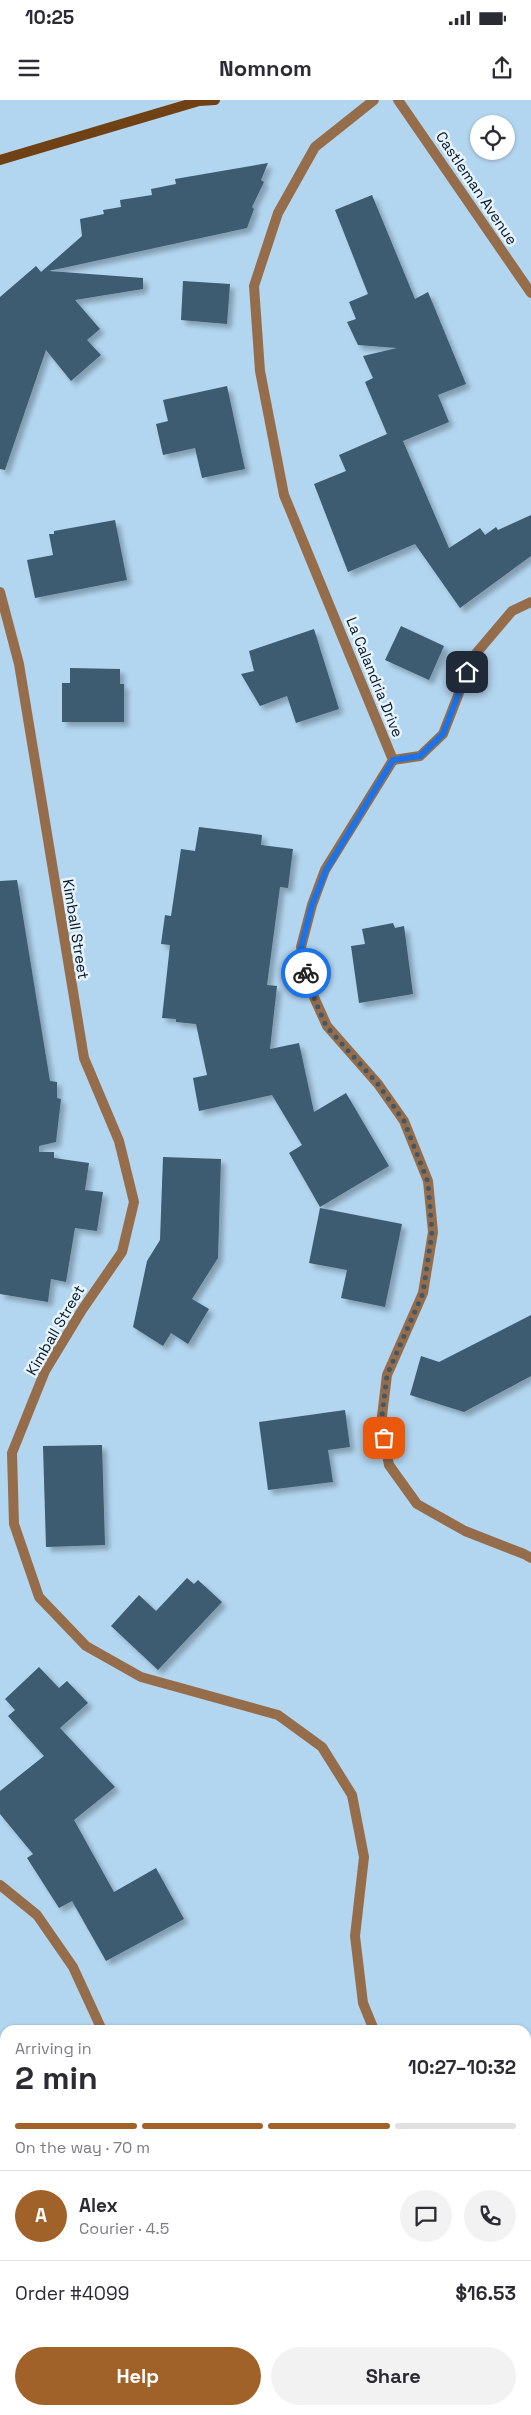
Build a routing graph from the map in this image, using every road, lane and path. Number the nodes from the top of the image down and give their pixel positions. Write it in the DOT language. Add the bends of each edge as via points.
graph roads {
  1 [pos="215,100"];
  2 [pos="374,100"];
  3 [pos="398,100"];
  4 [pos="0,160"];
  5 [pos="531,293"];
  6 [pos="0,592"];
  7 [pos="531,602"];
  8 [pos="393,760"];
  9 [pos="531,1558"];
  10 [pos="0,1885"];
  11 [pos="100,2025"];
  12 [pos="372,2025"];
  1 -- 4 [label="street" via="199,101"];
  2 -- 8 [label="street, La Calandria Drive" via="315,147 278,213 254,286 260,371 284,495"];
  3 -- 5 [label="street, Castleman Avenue"];
  6 -- 12 [label="street, Kimball Street" via="19,664 84,1058 119,1141 134,1202 122,1252 45,1371 12,1453 14,1524 40,1598 86,1646 142,1677 278,1715 322,1747 352,1795 364,1858 355,1936 363,2004"];
  7 -- 8 [label="street" via="512,611 473,657 443,734 420,756"];
  8 -- 9 [label="street, La Calandria Drive" via="326,870 312,905 301,948 308,984 326,1026 378,1084 404,1121 428,1182 432,1232 423,1293 387,1375 381,1424 389,1465 417,1504 465,1531"];
  10 -- 11 [label="street" via="37,1915 73,1967"];
}
